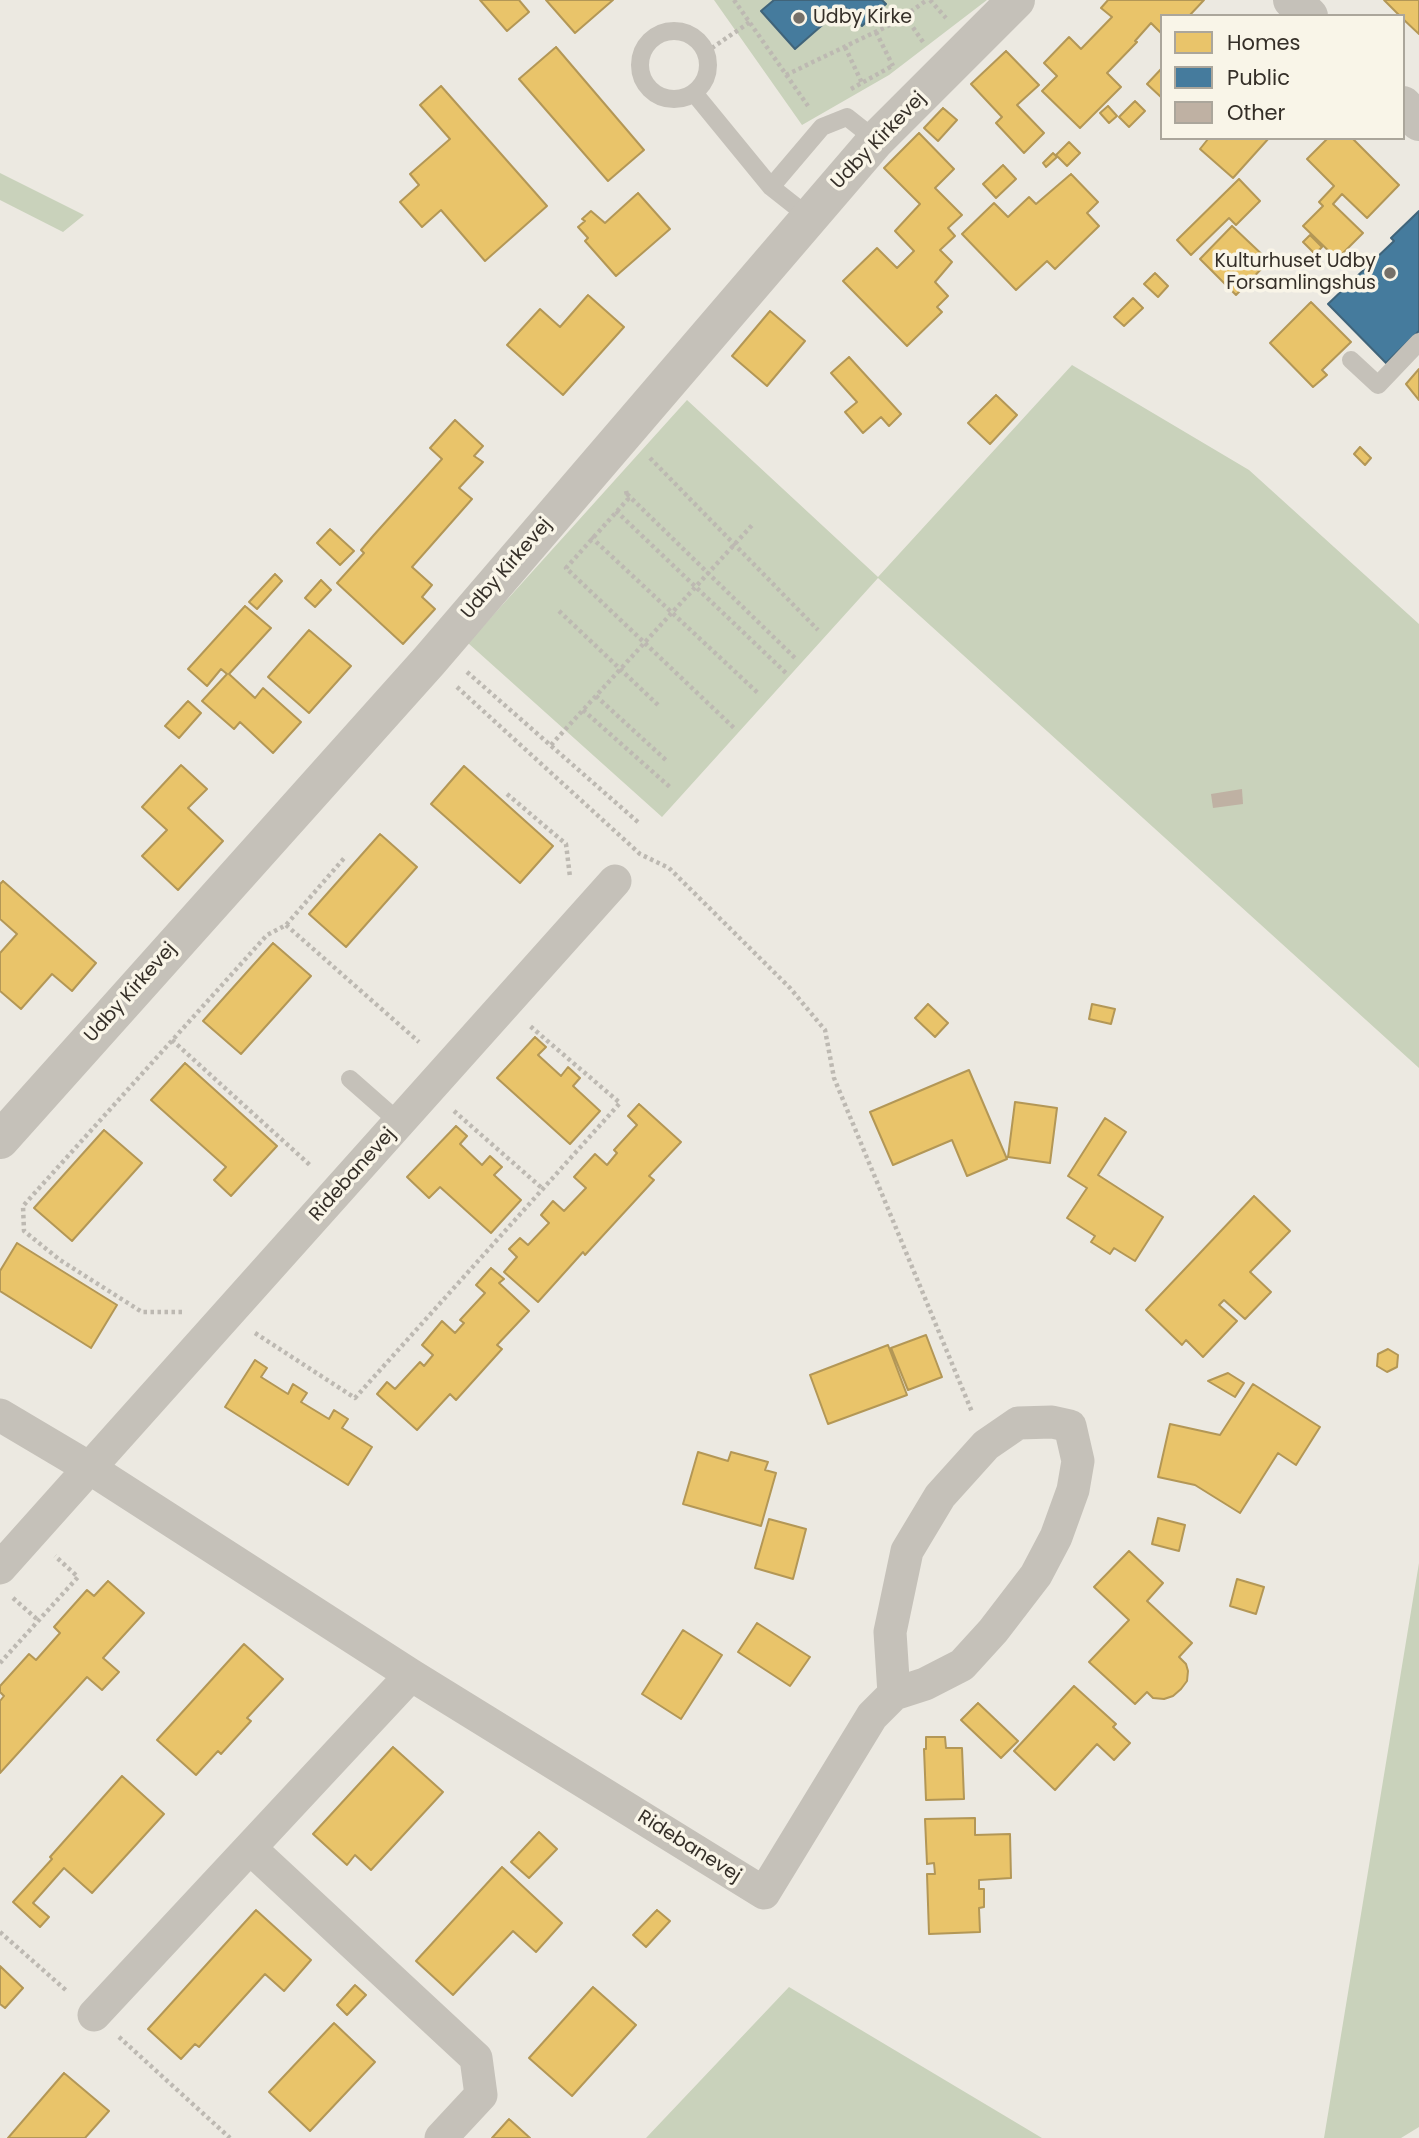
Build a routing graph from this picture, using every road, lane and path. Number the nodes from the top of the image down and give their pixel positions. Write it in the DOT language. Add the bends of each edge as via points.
graph roads {
  1 [pos="734,0"];
  2 [pos="928,0"];
  3 [pos="1016,0"];
  4 [pos="1292,0"];
  5 [pos="1307,14"];
  6 [pos="750,22"];
  7 [pos="952,25"];
  8 [pos="876,32"];
  9 [pos="845,47"];
  10 [pos="706,52"];
  11 [pos="904,59"];
  12 [pos="893,66"];
  13 [pos="786,75"];
  14 [pos="862,83"];
  15 [pos="694,93"];
  16 [pos="1405,107"];
  17 [pos="811,111"];
  18 [pos="1419,121"];
  19 [pos="822,127"];
  20 [pos="876,140"];
  21 [pos="771,187"];
  22 [pos="809,218"];
  23 [pos="1419,342"];
  24 [pos="1351,360"];
  25 [pos="658,450"];
  26 [pos="626,494"];
  27 [pos="560,508"];
  28 [pos="617,511"];
  29 [pos="754,523"];
  30 [pos="733,546"];
  31 [pos="566,568"];
  32 [pos="707,575"];
  33 [pos="695,588"];
  34 [pos="559,611"];
  35 [pos="672,613"];
  36 [pos="818,630"];
  37 [pos="645,642"];
  38 [pos="434,654"];
  39 [pos="796,659"];
  40 [pos="620,670"];
  41 [pos="786,673"];
  42 [pos="759,694"];
  43 [pos="596,696"];
  44 [pos="658,705"];
  45 [pos="583,710"];
  46 [pos="734,728"];
  47 [pos="551,745"];
  48 [pos="668,762"];
  49 [pos="671,788"];
  50 [pos="507,794"];
  51 [pos="639,823"];
  52 [pos="346,856"];
  53 [pos="615,881"];
  54 [pos="562,886"];
  55 [pos="286,925"];
  56 [pos="506,1005"];
  57 [pos="428,1032"];
  58 [pos="172,1039"];
  59 [pos="419,1042"];
  60 [pos="411,1051"];
  61 [pos="350,1079"];
  62 [pos="429,1090"];
  63 [pos="400,1123"];
  64 [pos="0,1140"];
  65 [pos="320,1156"];
  66 [pos="543,1188"];
  67 [pos="191,1303"];
  68 [pos="228,1315"];
  69 [pos="0,1415"];
  70 [pos="986,1445"];
  71 [pos="90,1469"];
  72 [pos="31,1534"];
  73 [pos="5,1581"];
  74 [pos="39,1621"];
  75 [pos="0,1663"];
  76 [pos="411,1675"];
  77 [pos="894,1693"];
  78 [pos="251,1849"];
  79 [pos="94,2015"];
  80 [pos="441,2138"];
  1 -- 6 [label="path"];
  2 -- 7 [label="path"];
  2 -- 8 [label="path"];
  3 -- 20 [label="street, Udby Kirkevej"];
  4 -- 5 [label="street"];
  6 -- 10 [label="path"];
  6 -- 13 [label="path"];
  8 -- 9 [label="path"];
  8 -- 12 [label="path"];
  9 -- 13 [label="path"];
  9 -- 14 [label="path"];
  10 -- 15 [label="lane" via="707,75"];
  10 -- 15 [label="lane" via="700,41 679,30 656,35 642,52 640,74 653,92 673,99"];
  11 -- 12 [label="path"];
  12 -- 14 [label="path"];
  13 -- 17 [label="path"];
  14 -- 17 [label="path"];
  15 -- 21 [label="lane"];
  16 -- 18 [label="street"];
  17 -- 19 [label="path"];
  19 -- 20 [label="lane" via="847,117"];
  19 -- 21 [label="lane"];
  20 -- 22 [label="street, Udby Kirkevej"];
  21 -- 22 [label="lane"];
  22 -- 27 [label="street, Udby Kirkevej"];
  23 -- 24 [label="lane" via="1378,385"];
  25 -- 30 [label="path" via="650,458"];
  26 -- 32 [label="path"];
  27 -- 35 [label="path"];
  27 -- 38 [label="street, Udby Kirkevej"];
  28 -- 33 [label="path"];
  29 -- 30 [label="path"];
  30 -- 32 [label="path"];
  30 -- 36 [label="path"];
  31 -- 37 [label="path"];
  32 -- 33 [label="path"];
  32 -- 39 [label="path"];
  33 -- 35 [label="path"];
  33 -- 41 [label="path"];
  34 -- 40 [label="path"];
  35 -- 37 [label="path"];
  35 -- 42 [label="path"];
  37 -- 40 [label="path"];
  37 -- 46 [label="path"];
  38 -- 47 [label="path"];
  38 -- 64 [label="street, Udby Kirkevej"];
  38 -- 70 [label="path" via="640,854 669,868 790,988 825,1030 834,1079"];
  40 -- 43 [label="path"];
  40 -- 44 [label="path"];
  43 -- 45 [label="path"];
  43 -- 48 [label="path"];
  45 -- 47 [label="path"];
  45 -- 49 [label="path"];
  47 -- 51 [label="path"];
  50 -- 54 [label="path" via="566,845 571,876"];
  52 -- 55 [label="path"];
  53 -- 56 [label="street, Ridebanevej"];
  55 -- 58 [label="path" via="268,935"];
  55 -- 59 [label="path"];
  56 -- 62 [label="street, Ridebanevej"];
  56 -- 66 [label="path" via="620,1103"];
  57 -- 59 [label="path"];
  58 -- 65 [label="path" via="311,1166"];
  58 -- 67 [label="path" via="23,1206 24,1231 142,1312 181,1313"];
  59 -- 60 [label="path"];
  61 -- 63 [label="lane"];
  62 -- 63 [label="street, Ridebanevej"];
  62 -- 66 [label="path"];
  63 -- 68 [label="street, Ridebanevej"];
  66 -- 68 [label="path" via="355,1398"];
  68 -- 71 [label="street, Ridebanevej"];
  69 -- 71 [label="street, Ridebanevej"];
  70 -- 77 [label="street" via="940,1496 908,1551 890,1632"];
  70 -- 77 [label="street" via="1018,1423 1070,1426 1078,1461 1056,1537 1036,1575 962,1665"];
  71 -- 72 [label="street, Ridebanevej"];
  71 -- 76 [label="street, Ridebanevej"];
  72 -- 73 [label="street, Ridebanevej"];
  72 -- 74 [label="path" via="78,1577"];
  73 -- 74 [label="path"];
  74 -- 75 [label="path"];
  76 -- 77 [label="street, Ridebanevej" via="764,1893 872,1716"];
  76 -- 78 [label="street"];
  78 -- 79 [label="street"];
  78 -- 80 [label="street" via="477,2058 481,2095"];
}
